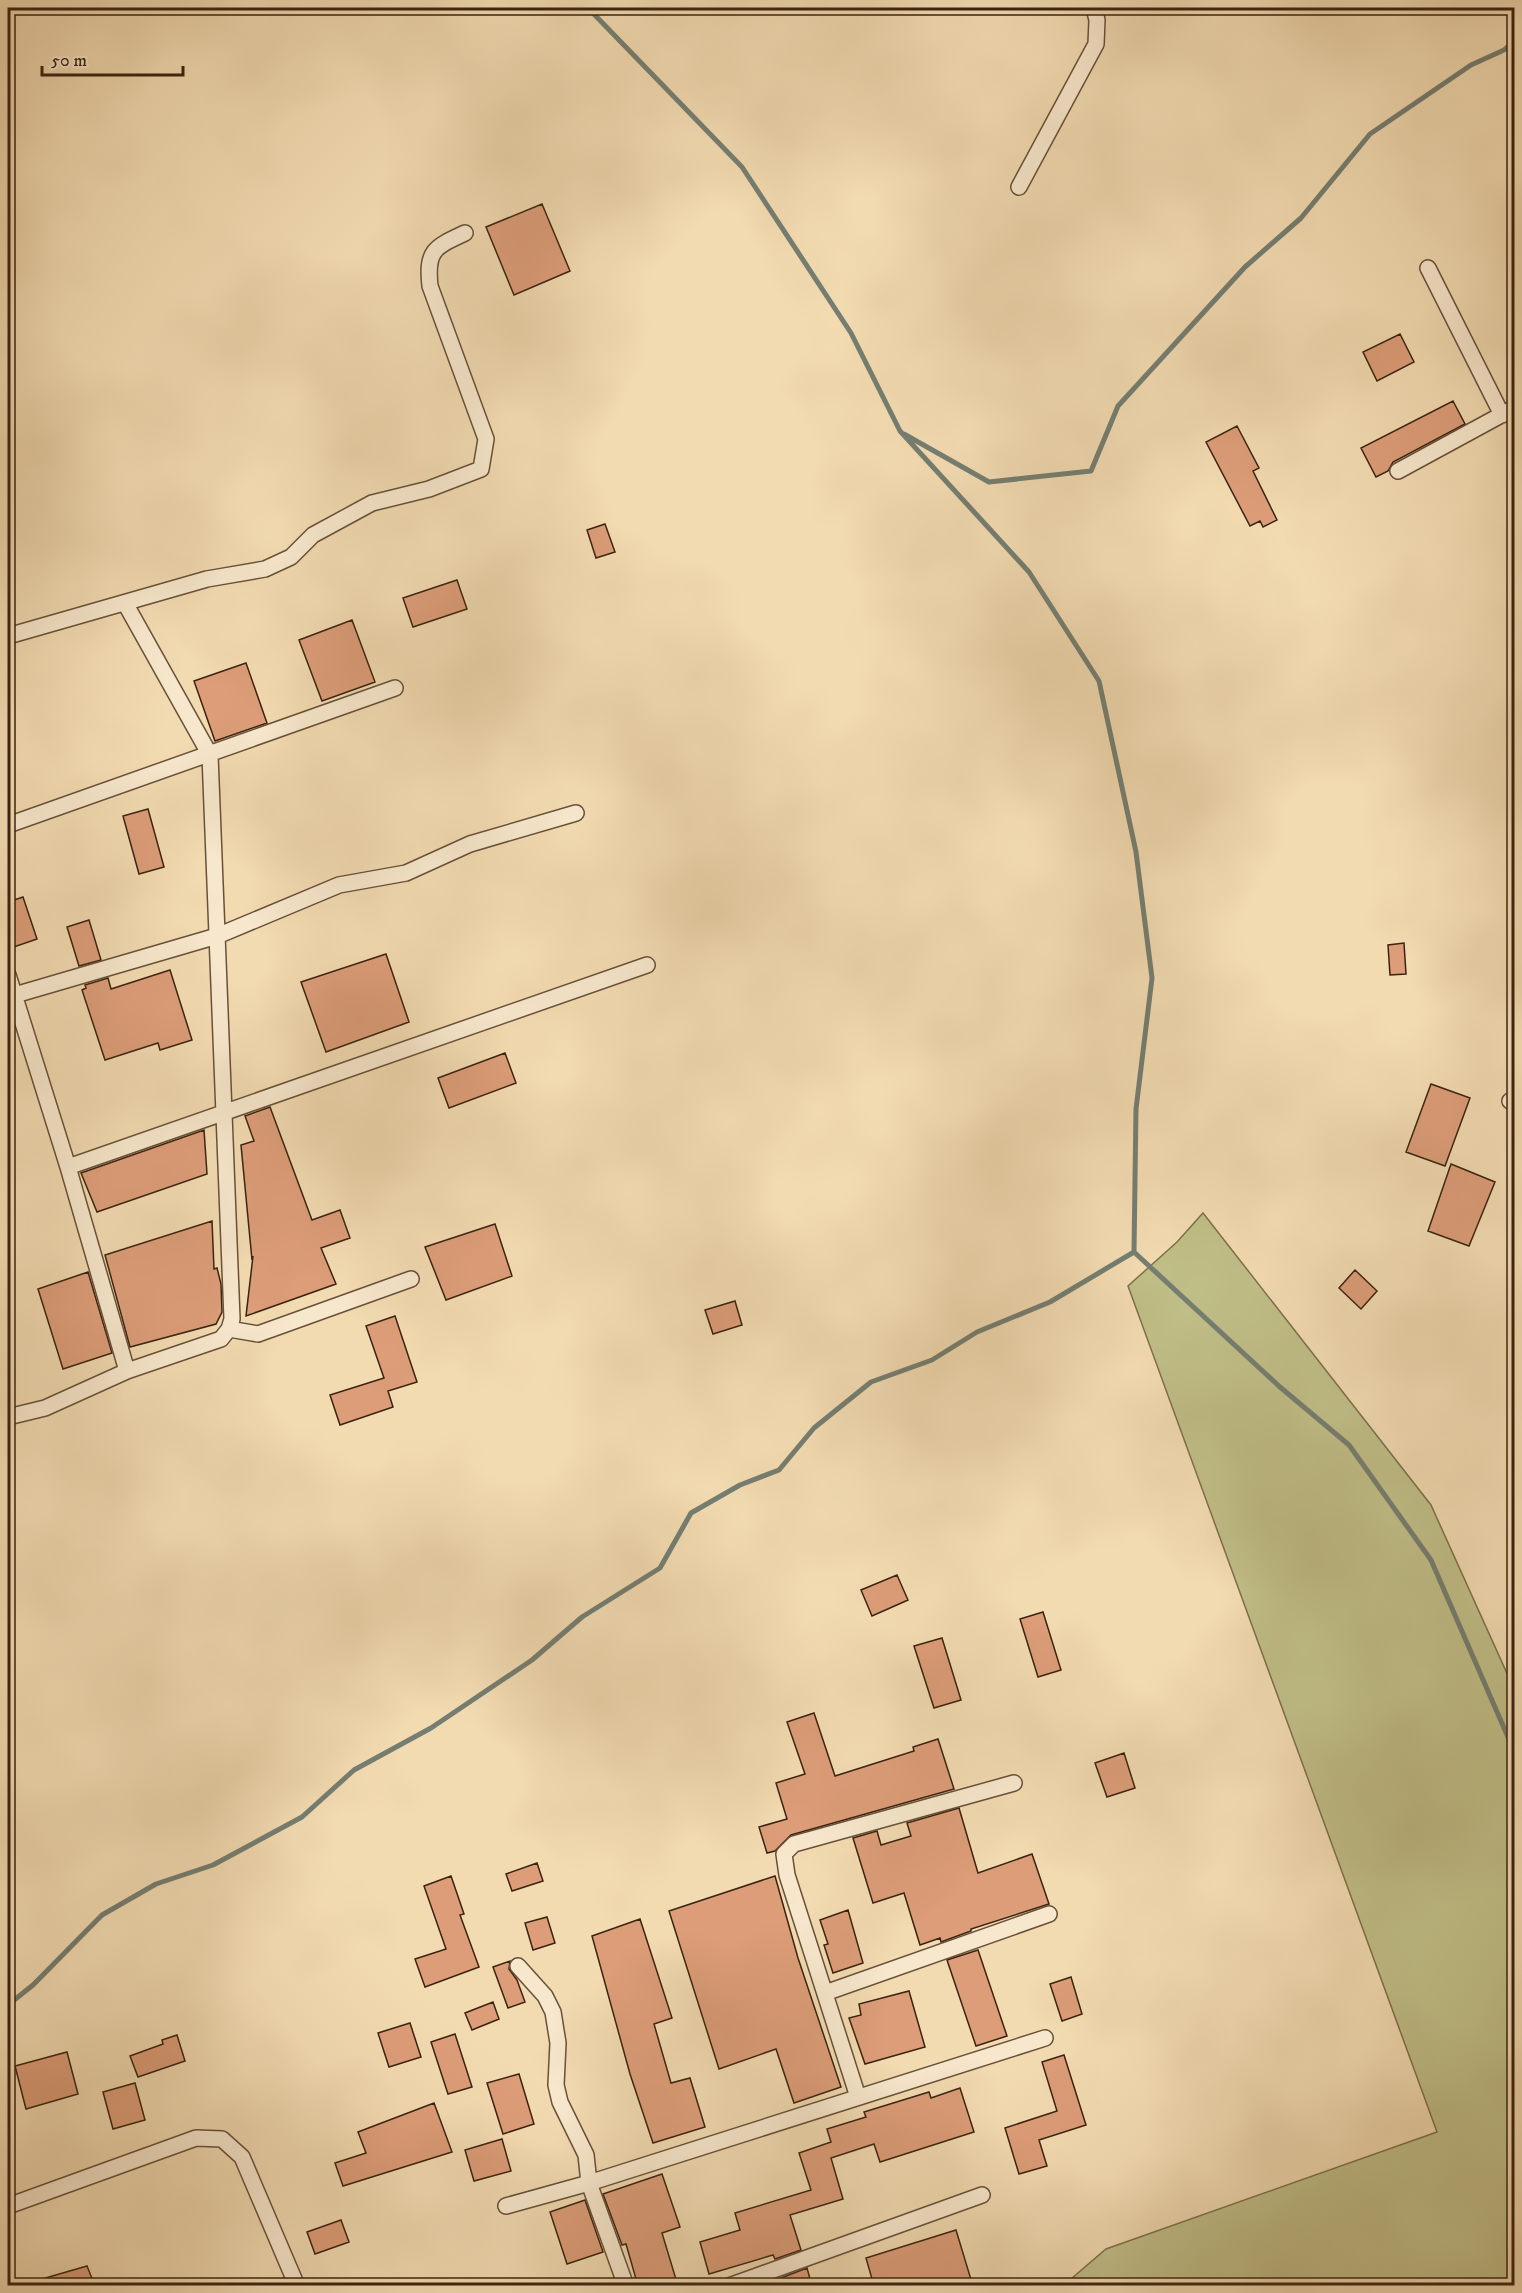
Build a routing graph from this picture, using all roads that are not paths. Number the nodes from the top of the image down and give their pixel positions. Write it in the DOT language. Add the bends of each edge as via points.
graph roads {
  1 [pos="1094,8"];
  2 [pos="1020,187"];
  3 [pos="465,233"];
  4 [pos="1428,268"];
  5 [pos="1508,412"];
  6 [pos="1398,471"];
  7 [pos="125,603"];
  8 [pos="8,636"];
  9 [pos="395,688"];
  10 [pos="210,755"];
  11 [pos="576,813"];
  12 [pos="8,825"];
  13 [pos="217,936"];
  14 [pos="647,966"];
  15 [pos="8,975"];
  16 [pos="11,997"];
  17 [pos="224,1113"];
  18 [pos="68,1167"];
  19 [pos="411,1279"];
  20 [pos="230,1329"];
  21 [pos="126,1371"];
  22 [pos="8,1417"];
  23 [pos="1014,1783"];
  24 [pos="1049,1914"];
  25 [pos="518,1966"];
  26 [pos="825,1993"];
  27 [pos="1045,2038"];
  28 [pos="858,2097"];
  29 [pos="589,2183"];
  30 [pos="982,2195"];
  31 [pos="8,2206"];
  32 [pos="506,2206"];
  33 [pos="297,2286"];
  34 [pos="626,2286"];
  35 [pos="729,2286"];
  1 -- 2 [label="street" via="1096,44"];
  3 -- 7 [label="street" via="436,247 428,264 430,286 486,438 481,469 429,489 372,503 313,535 291,557 265,569 207,579"];
  4 -- 5 [label="street"];
  5 -- 6 [label="street"];
  7 -- 8 [label="street"];
  7 -- 10 [label="street"];
  9 -- 10 [label="street"];
  10 -- 12 [label="street"];
  10 -- 13 [label="street"];
  11 -- 13 [label="street" via="470,844 406,873 339,885"];
  13 -- 16 [label="street"];
  13 -- 17 [label="street"];
  14 -- 17 [label="street"];
  15 -- 16 [label="street"];
  16 -- 18 [label="street"];
  17 -- 18 [label="street"];
  17 -- 20 [label="street"];
  18 -- 21 [label="street"];
  19 -- 20 [label="street" via="258,1334"];
  20 -- 21 [label="street" via="221,1339"];
  21 -- 22 [label="street" via="65,1400"];
  23 -- 26 [label="street" via="794,1844 784,1854 787,1875"];
  24 -- 26 [label="street"];
  25 -- 29 [label="street" via="545,1996 553,2012 558,2043 556,2085 560,2102 586,2155"];
  26 -- 28 [label="street"];
  27 -- 28 [label="street"];
  28 -- 29 [label="street"];
  29 -- 32 [label="street"];
  29 -- 34 [label="street"];
  30 -- 35 [label="street"];
  31 -- 33 [label="street" via="196,2138 222,2139 242,2157"];
}
